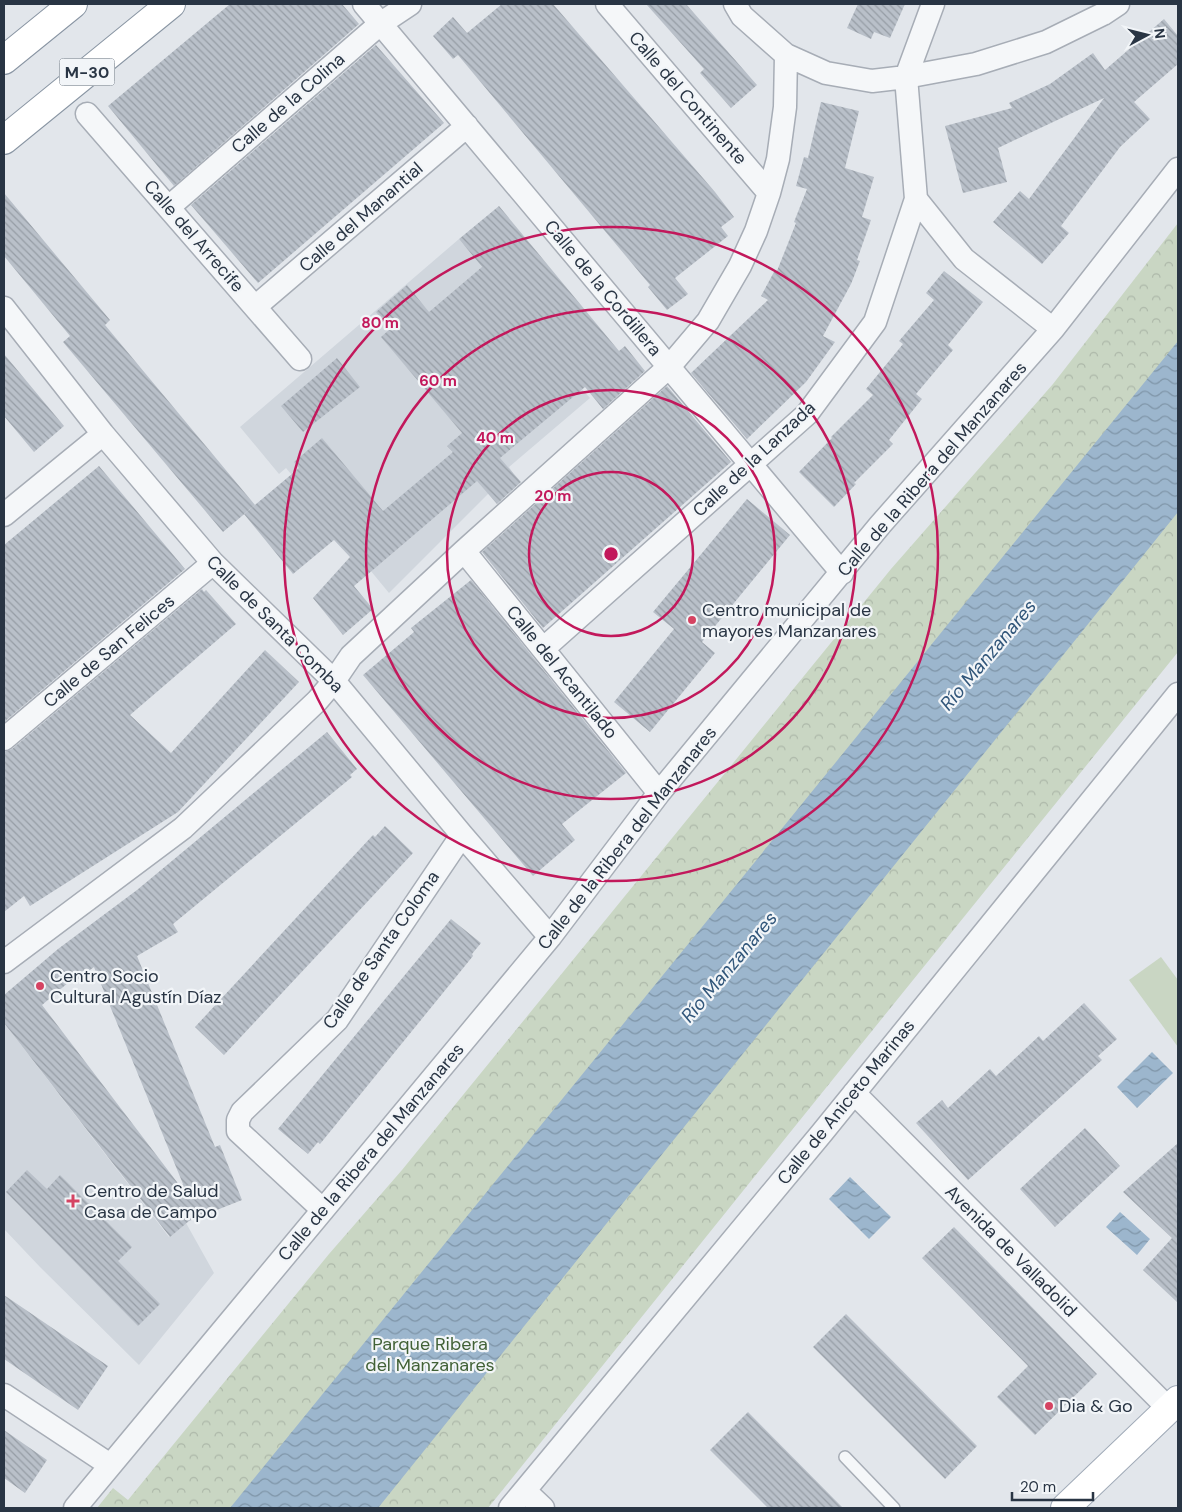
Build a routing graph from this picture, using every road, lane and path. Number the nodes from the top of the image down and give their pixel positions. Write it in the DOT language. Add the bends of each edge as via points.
graph roads {
  1 [pos="74,4"];
  2 [pos="171,4"];
  3 [pos="364,4"];
  4 [pos="410,4"];
  5 [pos="606,4"];
  6 [pos="735,4"];
  7 [pos="933,4"];
  8 [pos="1118,4"];
  9 [pos="380,24"];
  10 [pos="786,55"];
  11 [pos="4,60"];
  12 [pos="906,78"];
  13 [pos="87,114"];
  14 [pos="467,126"];
  15 [pos="4,140"];
  16 [pos="1178,169"];
  17 [pos="769,193"];
  18 [pos="916,199"];
  19 [pos="169,207"];
  20 [pos="255,307"];
  21 [pos="4,308"];
  22 [pos="1053,330"];
  23 [pos="300,359"];
  24 [pos="669,367"];
  25 [pos="103,434"];
  26 [pos="751,465"];
  27 [pos="4,515"];
  28 [pos="464,551"];
  29 [pos="214,563"];
  30 [pos="842,573"];
  31 [pos="543,649"];
  32 [pos="334,681"];
  33 [pos="1178,694"];
  34 [pos="4,739"];
  35 [pos="659,793"];
  36 [pos="462,835"];
  37 [pos="550,937"];
  38 [pos="4,962"];
  39 [pos="854,1093"];
  40 [pos="324,1210"];
  41 [pos="4,1395"];
  42 [pos="1174,1404"];
  43 [pos="845,1457"];
  44 [pos="110,1465"];
  45 [pos="524,1491"];
  46 [pos="75,1508"];
  47 [pos="510,1508"];
  48 [pos="543,1508"];
  49 [pos="894,1508"];
  50 [pos="1065,1508"];
  1 -- 11 [label="main road"];
  2 -- 15 [label="main road, M-30"];
  3 -- 9 [label="street, Calle de la Cordillera"];
  4 -- 9 [label="street, Calle de la Colina"];
  5 -- 17 [label="street, Calle del Continente"];
  6 -- 10 [label="street" via="742,16"];
  7 -- 12 [label="street, Calle de la Lanzada"];
  8 -- 12 [label="street" via="1046,42 976,64"];
  9 -- 14 [label="street, Calle de la Cordillera"];
  9 -- 19 [label="street, Calle de la Colina"];
  10 -- 12 [label="street" via="826,73 872,80"];
  10 -- 17 [label="street" via="785,107"];
  12 -- 18 [label="street, Calle de la Lanzada"];
  13 -- 19 [label="street, Calle del Arrecife"];
  14 -- 20 [label="street, Calle del Manantial"];
  14 -- 24 [label="street, Calle de la Cordillera"];
  16 -- 22 [label="street, Calle de la Ribera del Manzanares"];
  17 -- 24 [label="street" via="740,266 708,320"];
  18 -- 22 [label="street" via="964,259"];
  18 -- 26 [label="street, Calle de la Lanzada" via="875,322 808,414"];
  19 -- 20 [label="street, Calle del Arrecife"];
  20 -- 23 [label="street, Calle del Arrecife"];
  21 -- 25 [label="street, Calle de Santa Comba"];
  22 -- 30 [label="street, Calle de la Ribera del Manzanares"];
  24 -- 26 [label="street, Calle de la Cordillera"];
  24 -- 28 [label="street"];
  25 -- 27 [label="street"];
  25 -- 29 [label="street, Calle de Santa Comba"];
  26 -- 30 [label="street, Calle de la Cordillera"];
  26 -- 31 [label="street, Calle de la Lanzada"];
  28 -- 31 [label="street, Calle del Acantilado"];
  28 -- 32 [label="street" via="351,656"];
  29 -- 32 [label="street, Calle de Santa Comba"];
  29 -- 34 [label="street, Calle de San Felices"];
  30 -- 35 [label="street, Calle de la Ribera del Manzanares"];
  31 -- 35 [label="street, Calle del Acantilado"];
  32 -- 36 [label="street, Calle de Santa Comba"];
  32 -- 38 [label="street" via="183,828"];
  33 -- 39 [label="street, Calle de Aniceto Marinas"];
  35 -- 37 [label="street, Calle de la Ribera del Manzanares"];
  36 -- 37 [label="street, Calle de Santa Comba"];
  36 -- 40 [label="street, Calle de Santa Coloma" via="337,1020 242,1112 238,1120 238,1131"];
  37 -- 40 [label="street, Calle de la Ribera del Manzanares"];
  39 -- 42 [label="street, Avenida de Valladolid"];
  39 -- 45 [label="street, Calle de Aniceto Marinas"];
  40 -- 44 [label="street, Calle de la Ribera del Manzanares"];
  41 -- 44 [label="street"];
  42 -- 50 [label="main road, Avenida de Valladolid"];
  43 -- 49 [label="lane"];
  44 -- 46 [label="street, Calle de la Ribera del Manzanares"];
  45 -- 47 [label="street, Calle de Aniceto Marinas"];
  45 -- 48 [label="street"];
}
